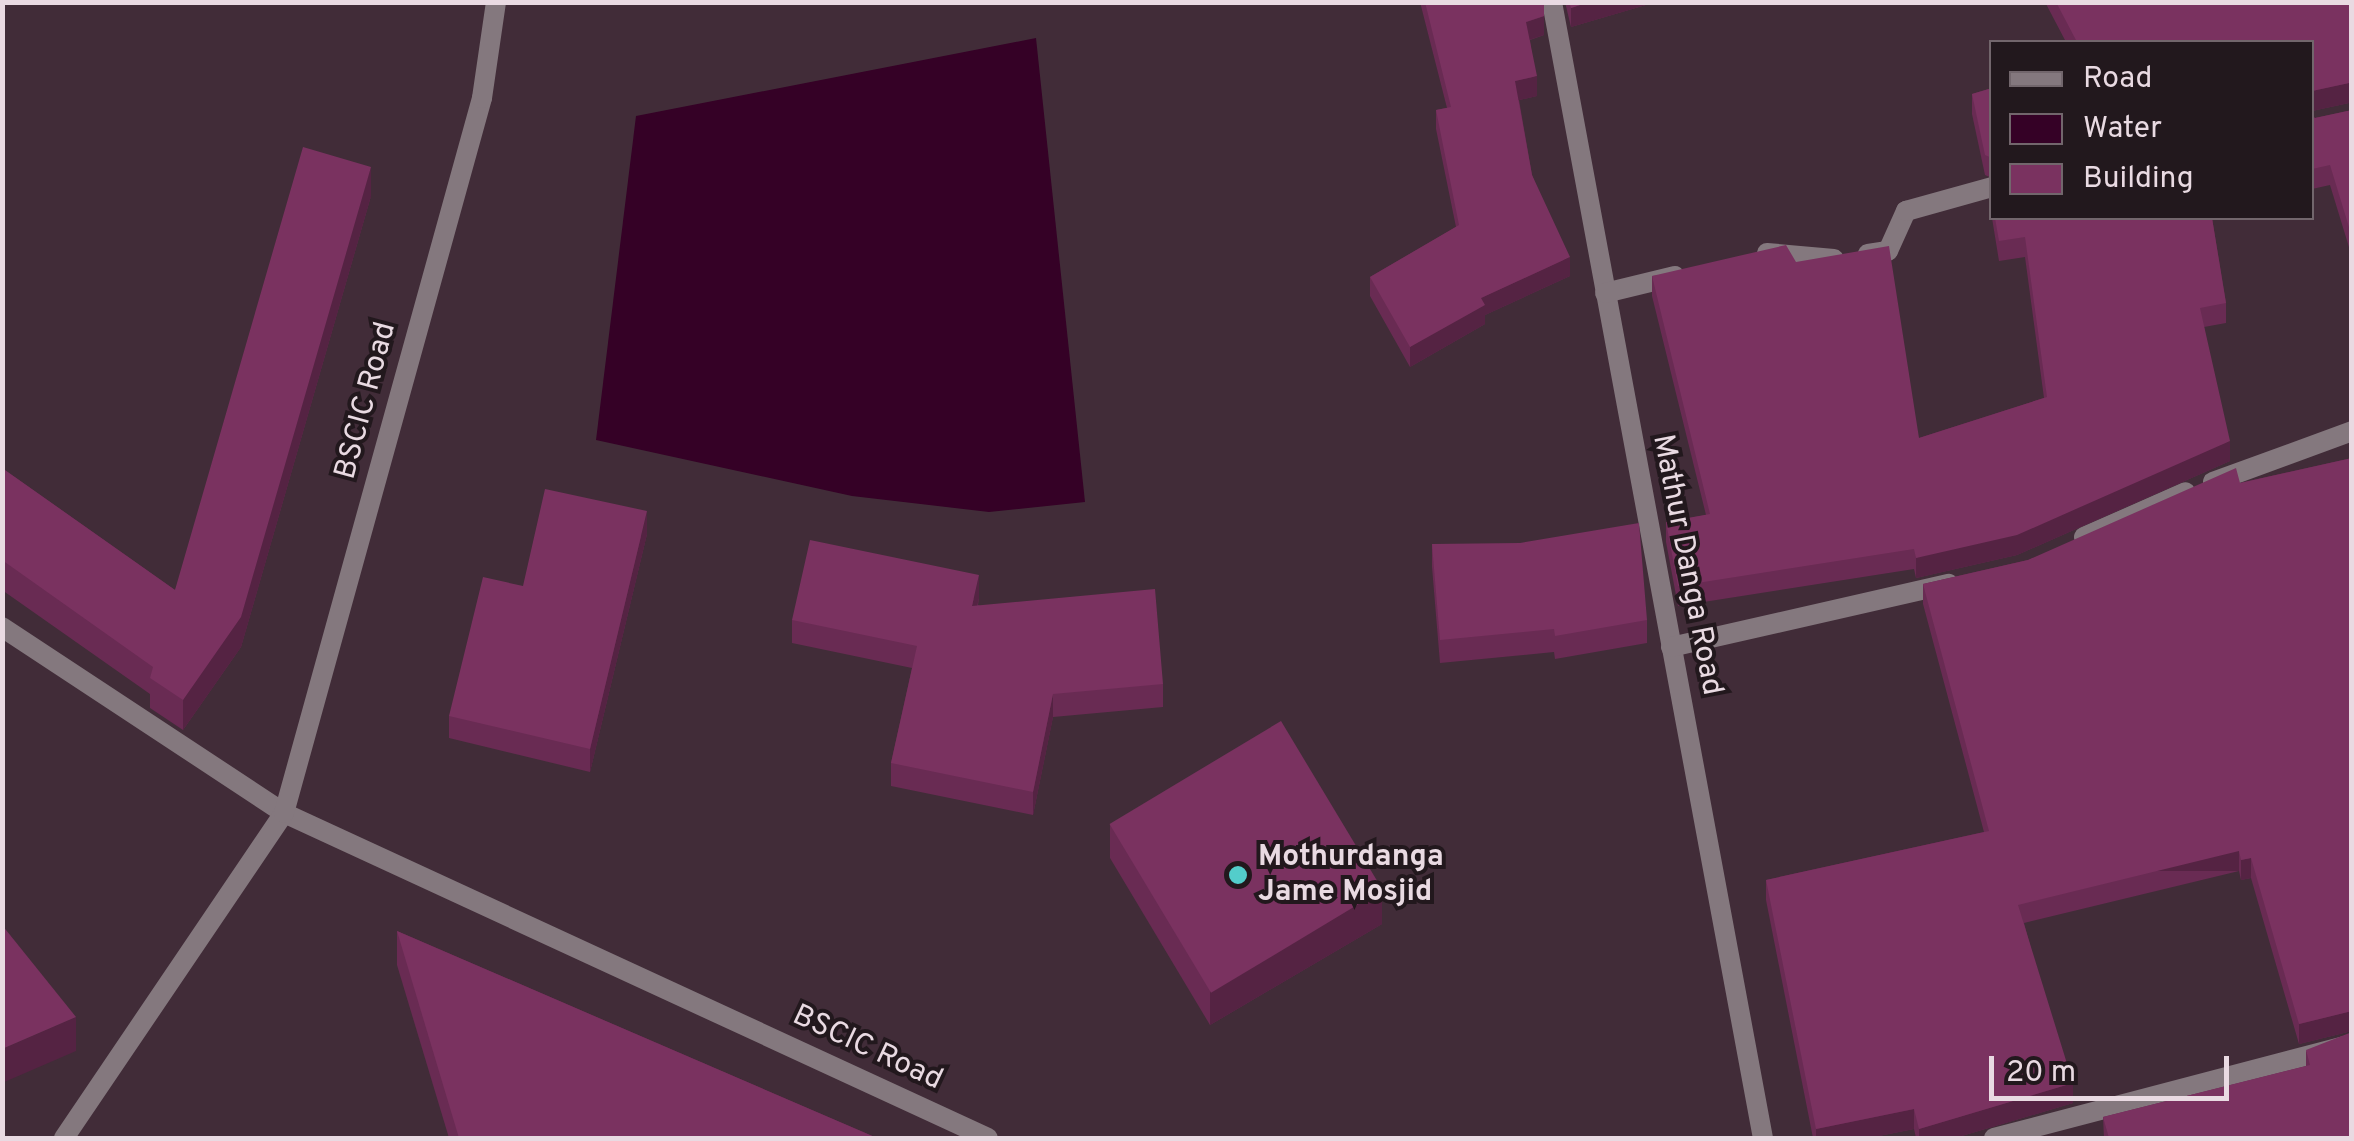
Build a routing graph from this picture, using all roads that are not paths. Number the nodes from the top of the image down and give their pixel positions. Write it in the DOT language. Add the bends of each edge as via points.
graph roads {
  1 [pos="496,2"];
  2 [pos="1552,2"];
  3 [pos="1989,188"];
  4 [pos="1748,258"];
  5 [pos="1694,271"];
  6 [pos="1605,293"];
  7 [pos="2352,430"];
  8 [pos="2054,552"];
  9 [pos="1983,577"];
  10 [pos="2,627"];
  11 [pos="1670,646"];
  12 [pos="284,813"];
  13 [pos="2352,1044"];
  14 [pos="64,1138"];
  15 [pos="988,1138"];
  16 [pos="1764,1138"];
  17 [pos="1994,1138"];
  1 -- 12 [label="street, BSCIC Road" via="482,98"];
  2 -- 6 [label="street, Mathur Danga Road"];
  3 -- 4 [label="street" via="1906,211 1888,251 1815,262 1784,249"];
  5 -- 6 [label="street"];
  6 -- 11 [label="street, Mathur Danga Road"];
  7 -- 8 [label="street" via="2135,511"];
  9 -- 11 [label="street"];
  10 -- 12 [label="street, BSCIC Road"];
  11 -- 16 [label="street, Mathur Danga Road"];
  12 -- 14 [label="street, BSCIC Road"];
  12 -- 15 [label="street, BSCIC Road"];
  13 -- 17 [label="street"];
}
